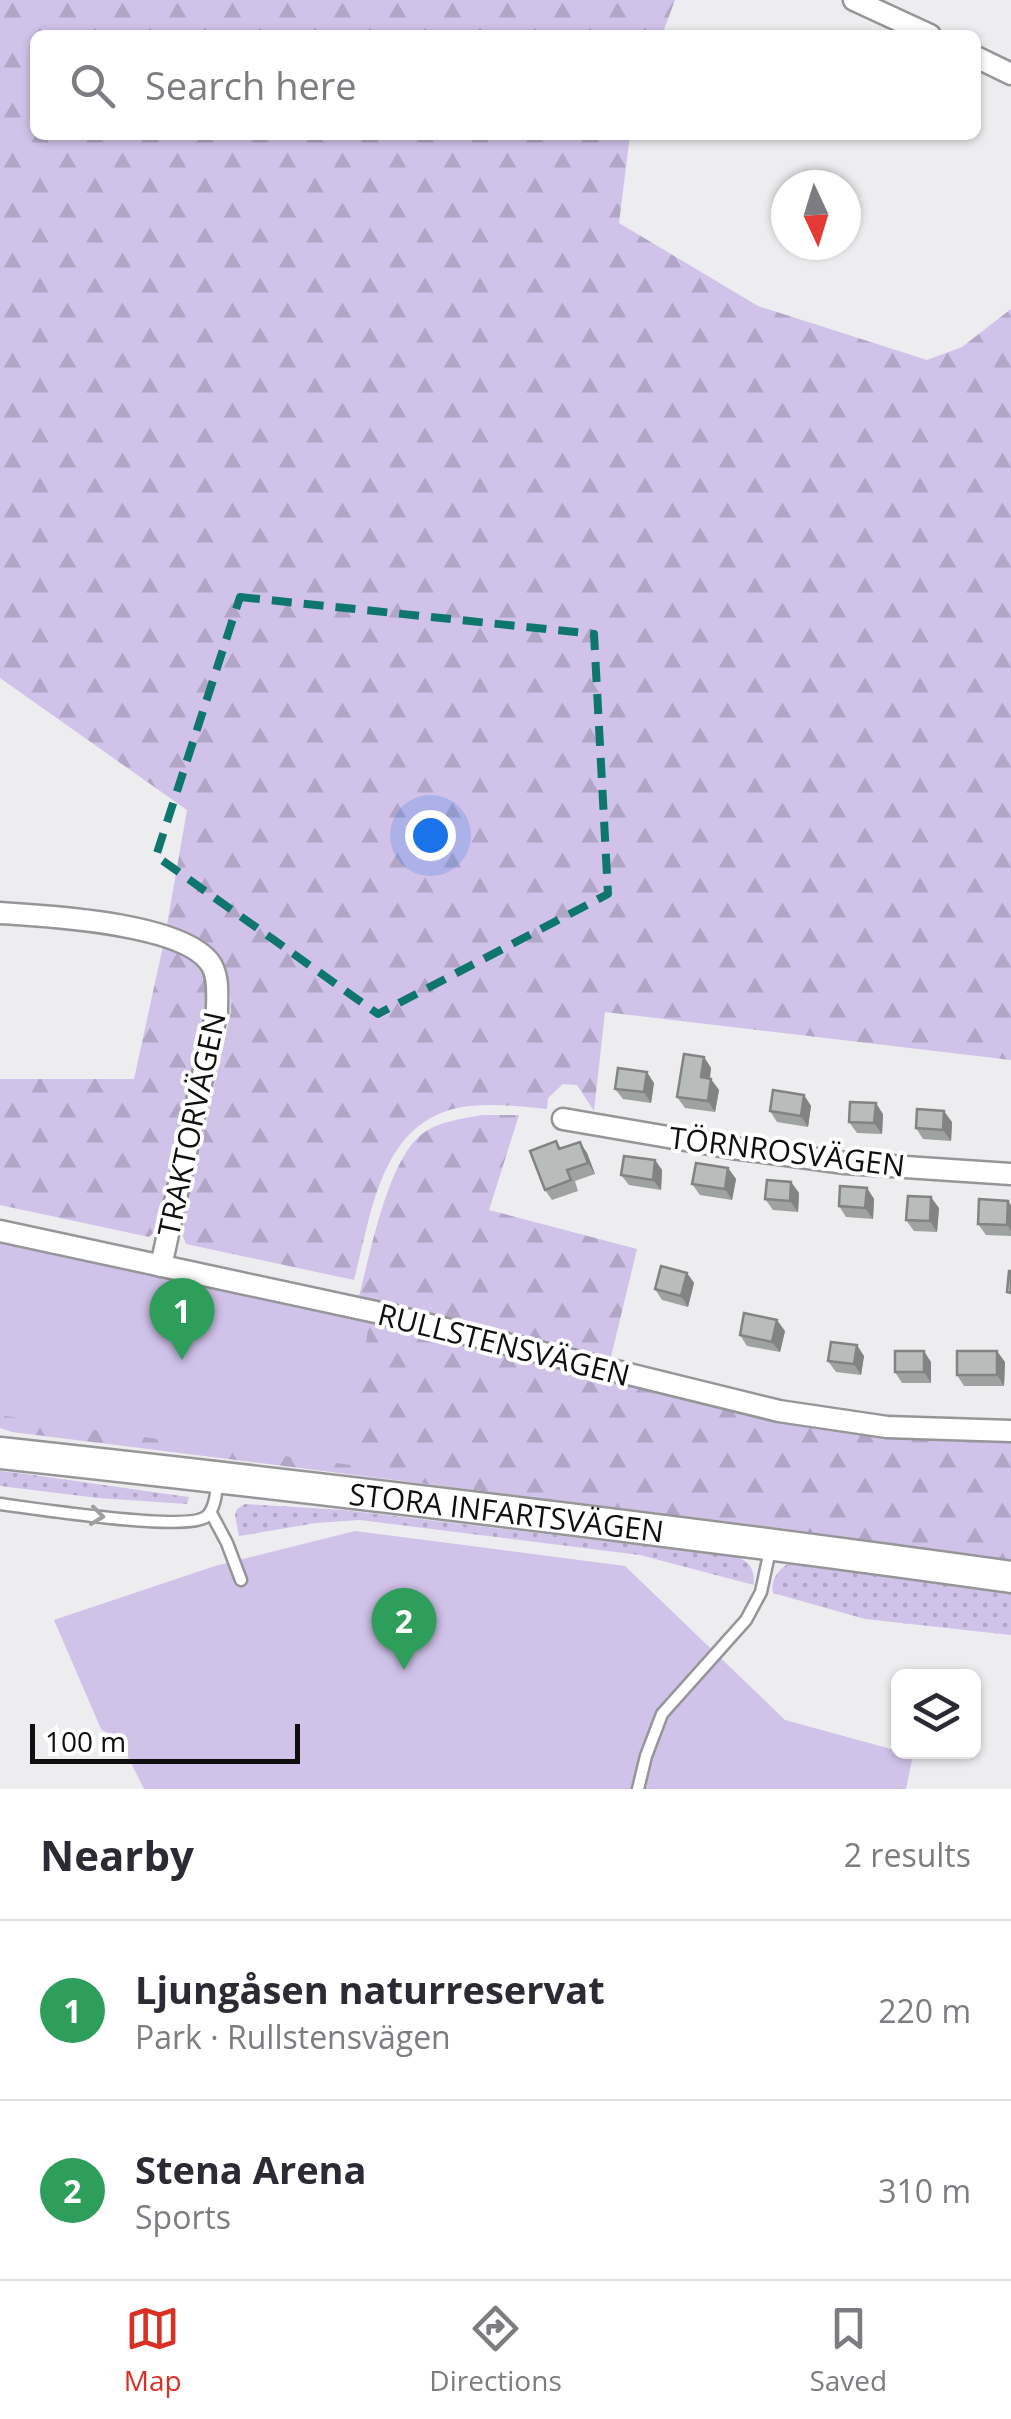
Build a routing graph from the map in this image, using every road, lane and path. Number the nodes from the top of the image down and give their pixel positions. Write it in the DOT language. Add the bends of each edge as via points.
graph roads {
  1 [pos="854,0"];
  2 [pos="919,30"];
  3 [pos="981,59"];
  4 [pos="1011,74"];
  5 [pos="0,913"];
  6 [pos="563,1119"];
  7 [pos="1011,1174"];
  8 [pos="0,1231"];
  9 [pos="161,1266"];
  10 [pos="1011,1431"];
  11 [pos="0,1453"];
  12 [pos="219,1477"];
  13 [pos="0,1504"];
  14 [pos="211,1512"];
  15 [pos="771,1544"];
  16 [pos="1011,1577"];
  17 [pos="241,1580"];
  18 [pos="638,1789"];
  1 -- 2 [label="street"];
  3 -- 4 [label="street"];
  5 -- 9 [label="street, TRAKTORVÄGEN" via="152,931 196,948 212,966 217,1011"];
  6 -- 7 [label="street, TÖRNROSVÄGEN" via="845,1164"];
  8 -- 9 [label="street, RULLSTENSVÄGEN"];
  9 -- 10 [label="street, RULLSTENSVÄGEN" via="779,1411 887,1427"];
  11 -- 12 [label="main road, STORA INFARTSVÄGEN"];
  12 -- 14 [label="lane"];
  12 -- 15 [label="main road, STORA INFARTSVÄGEN"];
  13 -- 14 [label="lane, one-way" via="188,1522"];
  14 -- 17 [label="lane"];
  15 -- 16 [label="main road, STORA INFARTSVÄGEN"];
  15 -- 18 [label="lane" via="761,1592 746,1620 662,1714"];
}
